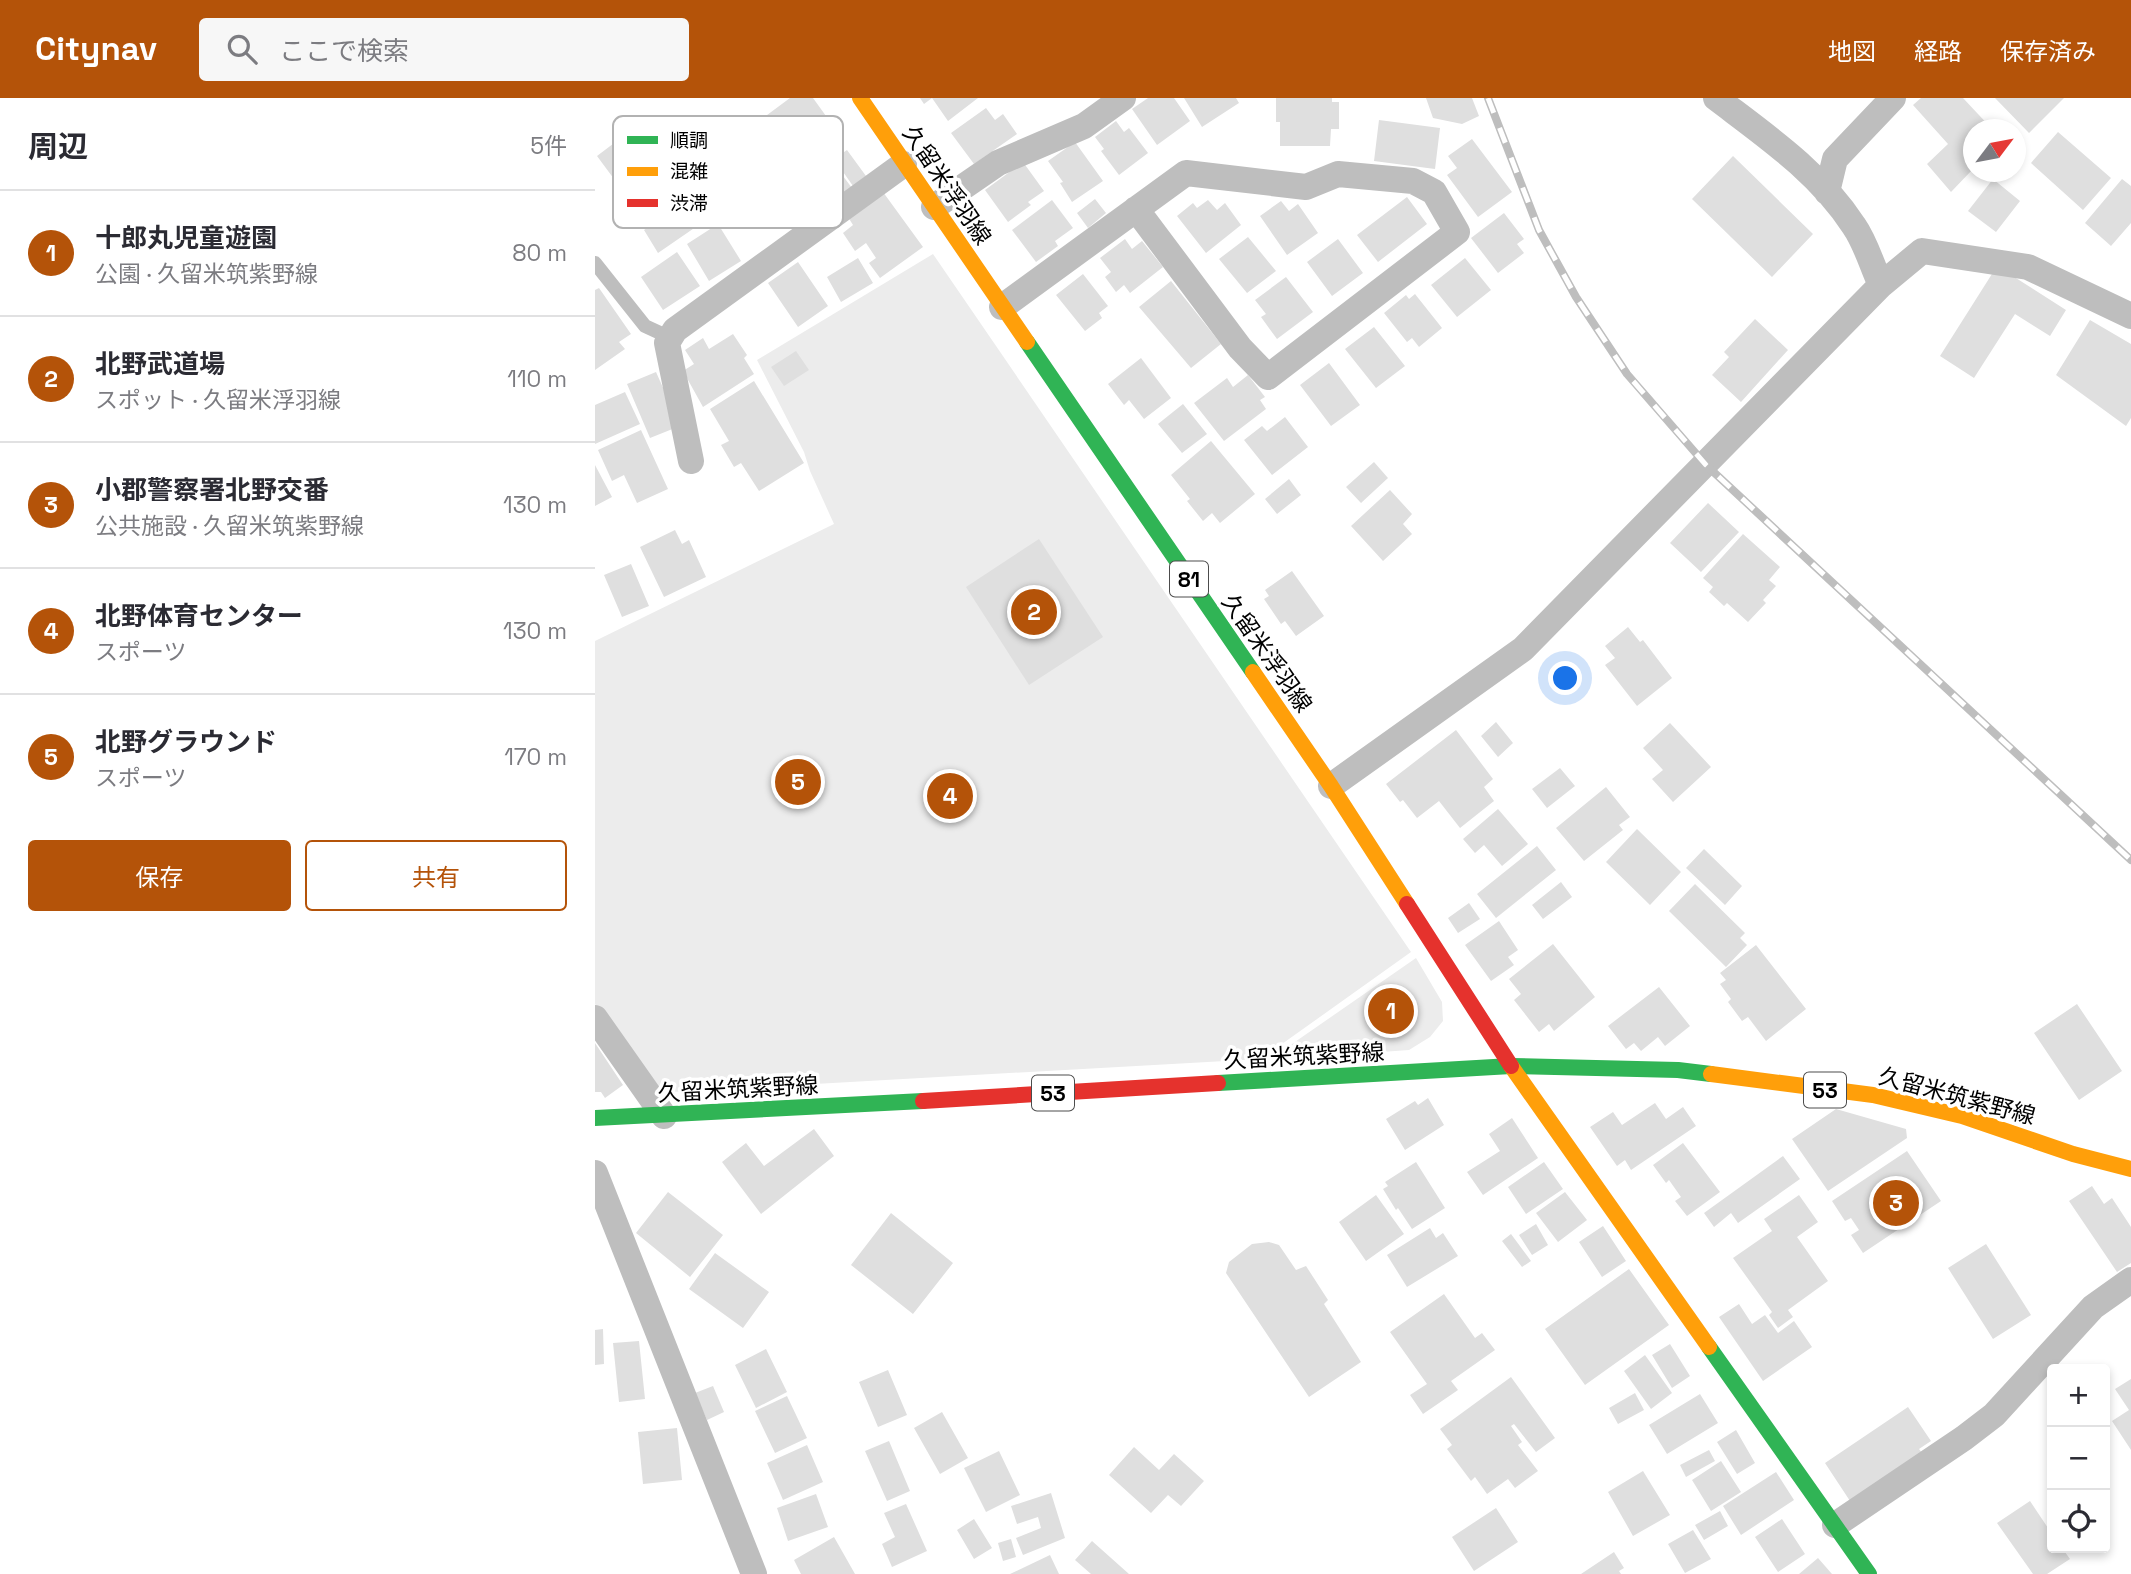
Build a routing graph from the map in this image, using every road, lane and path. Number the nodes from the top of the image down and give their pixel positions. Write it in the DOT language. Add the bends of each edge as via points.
graph roads {
  1 [pos="860,98"];
  2 [pos="1123,98"];
  3 [pos="1716,98"];
  4 [pos="1893,98"];
  5 [pos="904,164"];
  6 [pos="1827,192"];
  7 [pos="934,206"];
  8 [pos="843,208"];
  9 [pos="1136,209"];
  10 [pos="816,228"];
  11 [pos="595,263"];
  12 [pos="1881,285"];
  13 [pos="1002,307"];
  14 [pos="2131,316"];
  15 [pos="670,338"];
  16 [pos="691,461"];
  17 [pos="1331,786"];
  18 [pos="595,1018"];
  19 [pos="1511,1066"];
  20 [pos="664,1116"];
  21 [pos="595,1118"];
  22 [pos="2131,1169"];
  23 [pos="595,1173"];
  24 [pos="2131,1280"];
  25 [pos="1835,1525"];
  26 [pos="1866,1573"];
  27 [pos="754,1574"];
  1 -- 5 [label="main road, 久留米浮羽線 / 81"];
  2 -- 7 [label="street" via="1084,126 998,163"];
  3 -- 6 [label="street" via="1797,160"];
  4 -- 6 [label="street" via="1835,159"];
  5 -- 7 [label="main road, 久留米浮羽線 / 81"];
  5 -- 8 [label="street"];
  6 -- 12 [label="street" via="1855,227"];
  7 -- 13 [label="main road, 久留米浮羽線 / 81"];
  9 -- 9 [label="street" via="1186,173 1306,187 1338,174 1413,181 1434,192 1457,232 1268,377 1240,348"];
  9 -- 13 [label="street"];
  10 -- 15 [label="street"];
  11 -- 15 [label="lane" via="645,326"];
  12 -- 14 [label="street" via="1922,251 2028,267"];
  12 -- 17 [label="street" via="1523,649"];
  13 -- 17 [label="main road, 久留米浮羽線 / 81"];
  15 -- 16 [label="street" via="667,344"];
  17 -- 19 [label="main road, 久留米浮羽線 / 81"];
  18 -- 20 [label="street"];
  19 -- 20 [label="main road, 久留米筑紫野線 / 53"];
  19 -- 22 [label="main road, 久留米筑紫野線 / 53" via="1678,1070 1873,1095 1962,1116"];
  19 -- 25 [label="main road, 久留米浮羽線"];
  20 -- 21 [label="main road, 久留米筑紫野線 / 53"];
  23 -- 27 [label="street"];
  24 -- 25 [label="street" via="2094,1307 1994,1415"];
  25 -- 26 [label="main road, 久留米浮羽線"];
}
